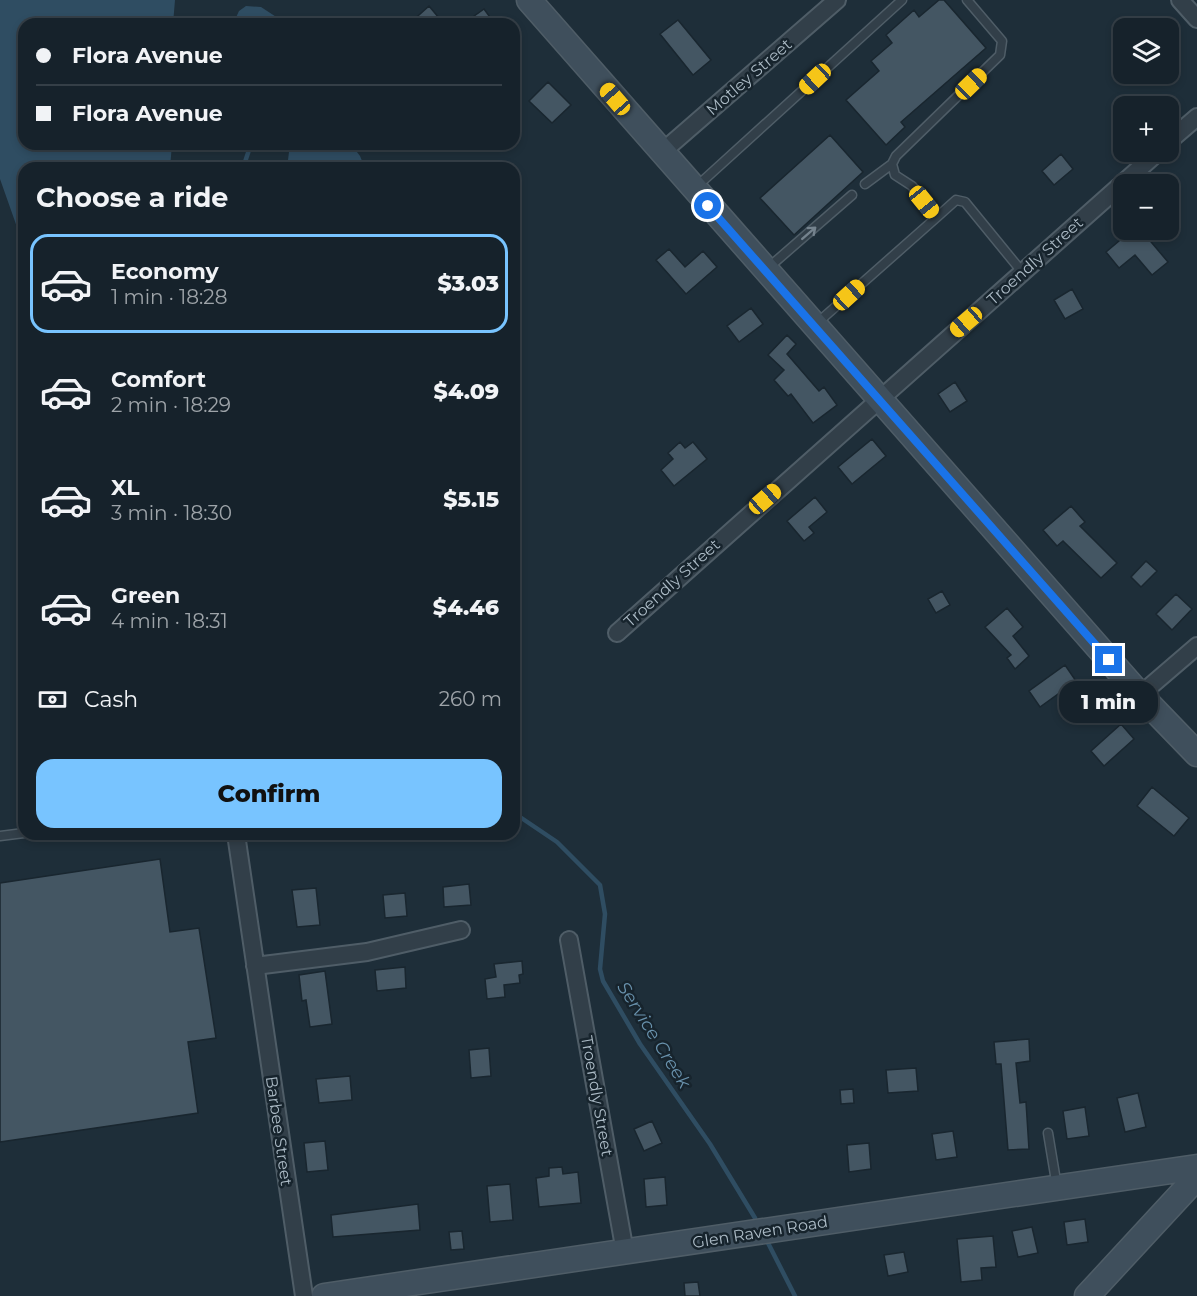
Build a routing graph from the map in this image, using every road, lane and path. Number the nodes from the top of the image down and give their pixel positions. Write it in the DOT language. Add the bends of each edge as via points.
graph roads {
  1 [pos="529,0"];
  2 [pos="837,0"];
  3 [pos="902,0"];
  4 [pos="968,0"];
  5 [pos="1180,0"];
  6 [pos="1197,19"];
  7 [pos="1197,117"];
  8 [pos="1179,133"];
  9 [pos="661,153"];
  10 [pos="1147,162"];
  11 [pos="892,164"];
  12 [pos="865,184"];
  13 [pos="694,190"];
  14 [pos="852,195"];
  15 [pos="937,217"];
  16 [pos="765,271"];
  17 [pos="1023,273"];
  18 [pos="814,326"];
  19 [pos="878,398"];
  20 [pos="617,633"];
  21 [pos="1197,646"];
  22 [pos="1140,694"];
  23 [pos="1197,754"];
  24 [pos="18,834"];
  25 [pos="0,836"];
  26 [pos="237,840"];
  27 [pos="461,930"];
  28 [pos="569,940"];
  29 [pos="255,966"];
  30 [pos="1048,1133"];
  31 [pos="1197,1167"];
  32 [pos="1197,1177"];
  33 [pos="1057,1188"];
  34 [pos="625,1252"];
  35 [pos="304,1296"];
  36 [pos="324,1296"];
  37 [pos="1087,1296"];
  1 -- 9 [label="street"];
  2 -- 9 [label="street, Motley Street"];
  3 -- 13 [label="lane"];
  4 -- 11 [label="lane" via="1002,41 1000,55"];
  5 -- 6 [label="street"];
  7 -- 8 [label="street"];
  9 -- 13 [label="street"];
  10 -- 17 [label="street, Troendly Street"];
  11 -- 12 [label="lane"];
  11 -- 15 [label="lane" via="895,175 912,186"];
  13 -- 16 [label="street"];
  16 -- 14 [label="lane, one-way"];
  15 -- 17 [label="lane" via="956,200 965,202"];
  15 -- 18 [label="lane"];
  16 -- 18 [label="street"];
  17 -- 19 [label="street, Troendly Street"];
  18 -- 19 [label="street"];
  19 -- 20 [label="street, Troendly Street"];
  19 -- 22 [label="street"];
  21 -- 22 [label="street"];
  22 -- 23 [label="street"];
  24 -- 25 [label="lane"];
  26 -- 29 [label="street, Barbee Street"];
  27 -- 29 [label="street" via="367,952"];
  28 -- 34 [label="street, Troendly Street"];
  29 -- 35 [label="street, Barbee Street"];
  30 -- 33 [label="lane"];
  31 -- 33 [label="street, Glen Raven Road"];
  32 -- 37 [label="street"];
  33 -- 34 [label="street, Glen Raven Road"];
  34 -- 36 [label="street, Glen Raven Road"];
}
